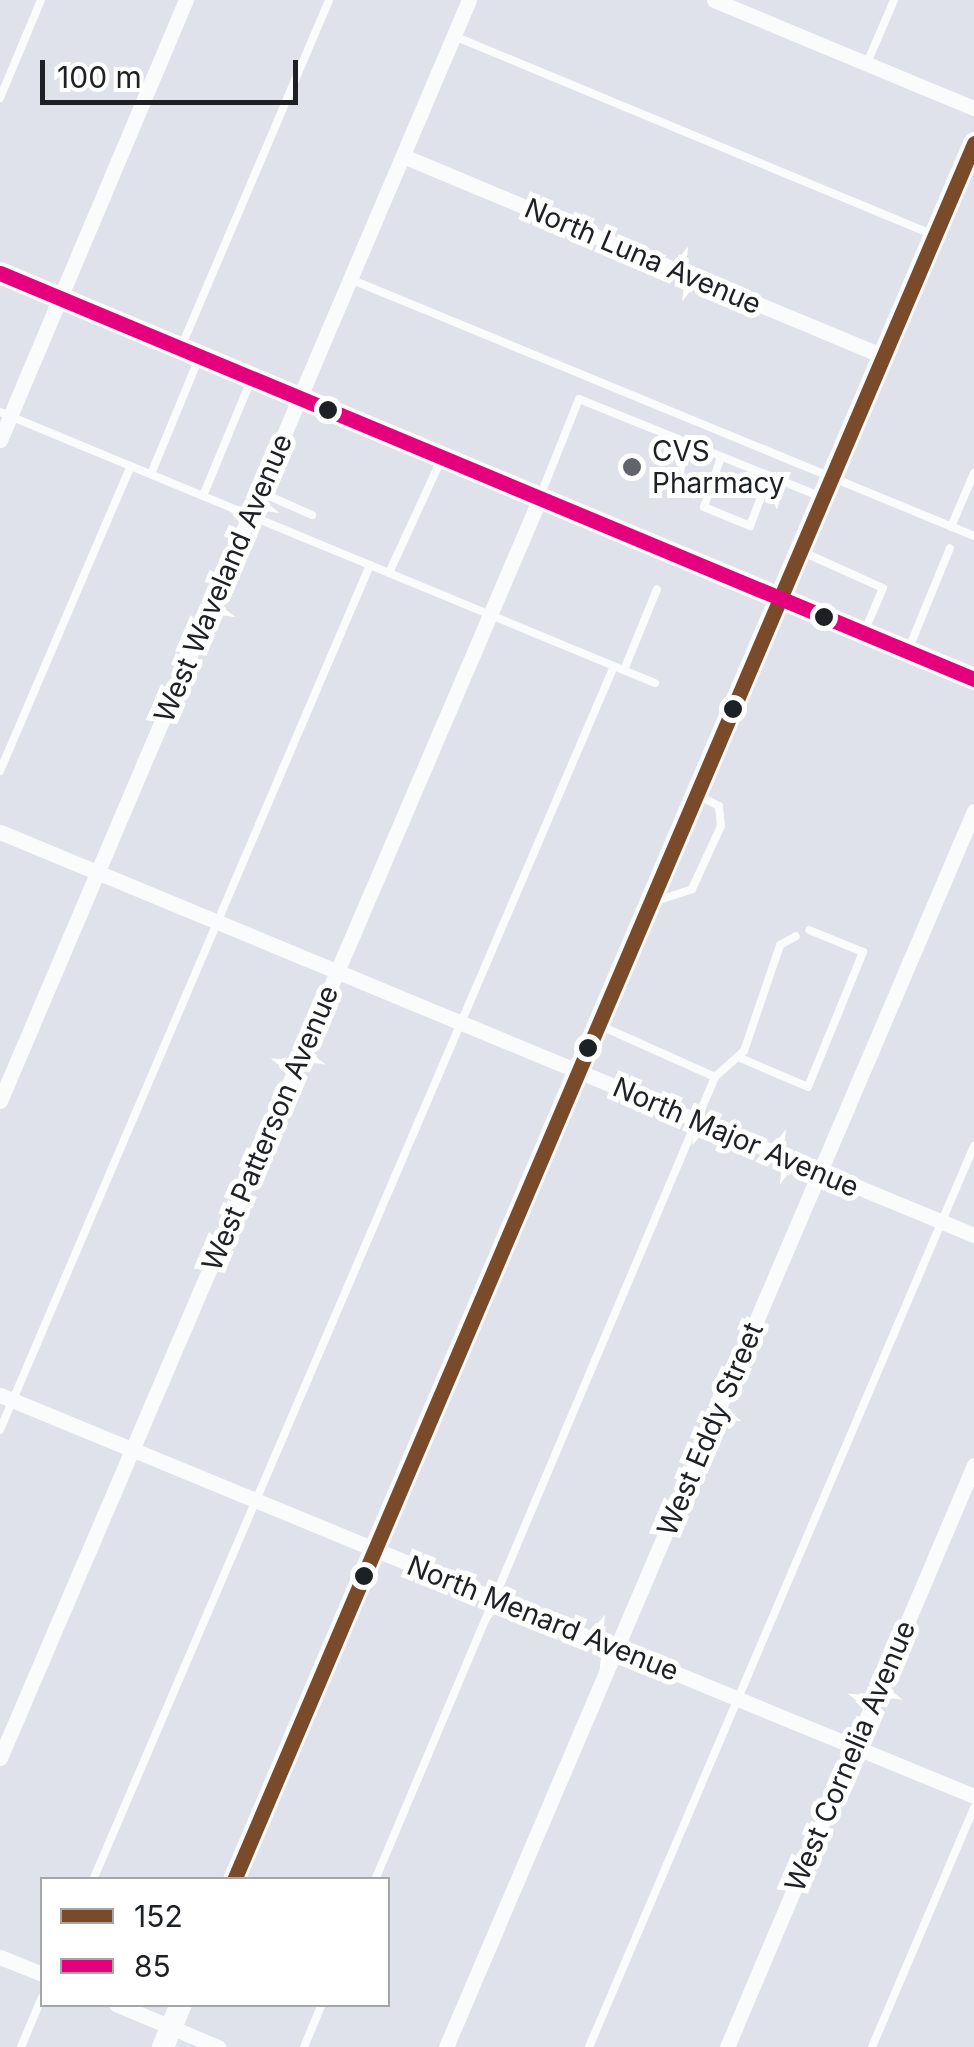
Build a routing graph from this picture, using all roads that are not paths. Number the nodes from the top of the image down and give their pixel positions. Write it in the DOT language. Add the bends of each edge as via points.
graph roads {
  1 [pos="41,0"];
  2 [pos="186,0"];
  3 [pos="329,0"];
  4 [pos="469,0"];
  5 [pos="714,0"];
  6 [pos="894,0"];
  7 [pos="454,36"];
  8 [pos="867,63"];
  9 [pos="0,98"];
  10 [pos="974,108"];
  11 [pos="974,143"];
  12 [pos="403,156"];
  13 [pos="935,236"];
  14 [pos="0,274"];
  15 [pos="350,279"];
  16 [pos="60,298"];
  17 [pos="190,353"];
  18 [pos="883,356"];
  19 [pos="252,378"];
  20 [pos="300,398"];
  21 [pos="5,414"];
  22 [pos="0,440"];
  23 [pos="722,457"];
  24 [pos="442,458"];
  25 [pos="130,466"];
  26 [pos="974,472"];
  27 [pos="151,474"];
  28 [pos="769,476"];
  29 [pos="827,488"];
  30 [pos="260,492"];
  31 [pos="203,496"];
  32 [pos="540,498"];
  33 [pos="250,515"];
  34 [pos="312,515"];
  35 [pos="951,527"];
  36 [pos="974,536"];
  37 [pos="950,548"];
  38 [pos="800,552"];
  39 [pos="370,565"];
  40 [pos="388,573"];
  41 [pos="657,589"];
  42 [pos="780,599"];
  43 [pos="489,616"];
  44 [pos="863,634"];
  45 [pos="908,652"];
  46 [pos="614,666"];
  47 [pos="624,670"];
  48 [pos="974,680"];
  49 [pos="655,683"];
  50 [pos="0,771"];
  51 [pos="697,795"];
  52 [pos="974,813"];
  53 [pos="0,832"];
  54 [pos="98,872"];
  55 [pos="651,902"];
  56 [pos="217,922"];
  57 [pos="808,930"];
  58 [pos="796,936"];
  59 [pos="337,971"];
  60 [pos="461,1022"];
  61 [pos="599,1025"];
  62 [pos="738,1056"];
  63 [pos="579,1072"];
  64 [pos="716,1077"];
  65 [pos="0,1101"];
  66 [pos="698,1121"];
  67 [pos="974,1146"];
  68 [pos="820,1172"];
  69 [pos="942,1222"];
  70 [pos="974,1235"];
  71 [pos="6,1397"];
  72 [pos="0,1430"];
  73 [pos="132,1449"];
  74 [pos="974,1466"];
  75 [pos="256,1500"];
  76 [pos="374,1548"];
  77 [pos="495,1598"];
  78 [pos="616,1648"];
  79 [pos="738,1699"];
  80 [pos="854,1746"];
  81 [pos="0,1758"];
  82 [pos="974,1796"];
  83 [pos="974,1808"];
  84 [pos="94,1877"];
  85 [pos="235,1877"];
  86 [pos="376,1877"];
  87 [pos="0,1957"];
  88 [pos="40,1973"];
  89 [pos="40,2002"];
  90 [pos="121,2007"];
  91 [pos="180,2007"];
  92 [pos="321,2007"];
  93 [pos="167,2037"];
  94 [pos="21,2047"];
  95 [pos="218,2047"];
  96 [pos="304,2047"];
  97 [pos="446,2047"];
  98 [pos="589,2047"];
  99 [pos="727,2047"];
  100 [pos="872,2047"];
  1 -- 9 [label="lane"];
  2 -- 16 [label="street"];
  3 -- 17 [label="lane"];
  4 -- 7 [label="street, West Waveland Avenue"];
  5 -- 8 [label="street"];
  6 -- 8 [label="lane"];
  7 -- 12 [label="street, West Waveland Avenue"];
  7 -- 13 [label="lane"];
  8 -- 10 [label="street"];
  11 -- 13 [label="street"];
  12 -- 15 [label="street, West Waveland Avenue"];
  12 -- 18 [label="street, North Luna Avenue"];
  13 -- 18 [label="street"];
  14 -- 16 [label="street"];
  15 -- 20 [label="street, West Waveland Avenue"];
  15 -- 29 [label="lane"];
  16 -- 17 [label="street"];
  16 -- 21 [label="street"];
  17 -- 19 [label="street"];
  17 -- 27 [label="lane"];
  18 -- 29 [label="street"];
  19 -- 20 [label="street"];
  19 -- 31 [label="lane"];
  20 -- 24 [label="street"];
  20 -- 30 [label="street, West Waveland Avenue"];
  21 -- 22 [label="street"];
  21 -- 25 [label="lane"];
  23 -- 28 [label="lane"];
  23 -- 28 [label="lane" via="704,507 750,526"];
  23 -- 32 [label="lane" via="579,399"];
  24 -- 32 [label="street"];
  24 -- 40 [label="lane"];
  25 -- 27 [label="lane"];
  25 -- 50 [label="lane"];
  26 -- 35 [label="lane"];
  27 -- 31 [label="lane"];
  28 -- 29 [label="lane"];
  29 -- 35 [label="lane"];
  29 -- 38 [label="street"];
  30 -- 33 [label="street, West Waveland Avenue"];
  30 -- 34 [label="lane"];
  31 -- 33 [label="lane"];
  32 -- 42 [label="street"];
  32 -- 43 [label="street, West Patterson Avenue"];
  33 -- 39 [label="lane"];
  33 -- 54 [label="street, West Waveland Avenue"];
  35 -- 36 [label="lane"];
  37 -- 45 [label="lane"];
  38 -- 42 [label="street"];
  38 -- 44 [label="lane" via="883,588"];
  39 -- 40 [label="lane"];
  39 -- 56 [label="lane"];
  40 -- 43 [label="lane"];
  41 -- 47 [label="lane"];
  42 -- 44 [label="street"];
  42 -- 51 [label="street"];
  43 -- 46 [label="lane"];
  43 -- 59 [label="street, West Patterson Avenue"];
  44 -- 45 [label="street"];
  45 -- 48 [label="street"];
  46 -- 47 [label="lane"];
  46 -- 60 [label="lane"];
  47 -- 49 [label="lane"];
  51 -- 55 [label="street"];
  51 -- 55 [label="lane" via="720,806 722,826 692,889"];
  52 -- 68 [label="street, West Eddy Street"];
  53 -- 54 [label="street, North Major Avenue"];
  54 -- 56 [label="street, North Major Avenue"];
  54 -- 65 [label="street, West Waveland Avenue"];
  55 -- 61 [label="street"];
  56 -- 59 [label="street, North Major Avenue"];
  56 -- 71 [label="lane"];
  57 -- 62 [label="lane" via="863,952 808,1086"];
  58 -- 62 [label="lane" via="780,945 763,1011"];
  59 -- 60 [label="street, North Major Avenue"];
  59 -- 73 [label="street, West Patterson Avenue"];
  60 -- 63 [label="street, North Major Avenue"];
  60 -- 75 [label="lane"];
  61 -- 63 [label="street"];
  61 -- 64 [label="lane"];
  62 -- 64 [label="lane"];
  63 -- 66 [label="street, North Major Avenue"];
  63 -- 76 [label="street"];
  64 -- 66 [label="lane"];
  66 -- 68 [label="street, North Major Avenue"];
  66 -- 77 [label="lane"];
  67 -- 69 [label="lane"];
  68 -- 69 [label="street, North Major Avenue"];
  68 -- 78 [label="street, West Eddy Street"];
  69 -- 70 [label="street, North Major Avenue"];
  69 -- 79 [label="lane"];
  71 -- 72 [label="lane"];
  71 -- 73 [label="street, North Menard Avenue"];
  73 -- 75 [label="street, North Menard Avenue"];
  73 -- 81 [label="street, West Patterson Avenue"];
  74 -- 80 [label="street, West Cornelia Avenue"];
  75 -- 76 [label="street, North Menard Avenue"];
  75 -- 84 [label="lane"];
  76 -- 77 [label="street, North Menard Avenue"];
  76 -- 85 [label="street"];
  77 -- 78 [label="street, North Menard Avenue"];
  77 -- 86 [label="lane"];
  78 -- 79 [label="street, North Menard Avenue"];
  78 -- 97 [label="street, West Eddy Street"];
  79 -- 80 [label="street, North Menard Avenue"];
  79 -- 98 [label="lane"];
  80 -- 82 [label="street, North Menard Avenue"];
  80 -- 99 [label="street, West Cornelia Avenue"];
  83 -- 100 [label="lane"];
  87 -- 88 [label="street"];
  89 -- 94 [label="lane"];
  90 -- 93 [label="street"];
  91 -- 93 [label="street"];
  92 -- 96 [label="lane"];
  93 -- 95 [label="street"];
}
